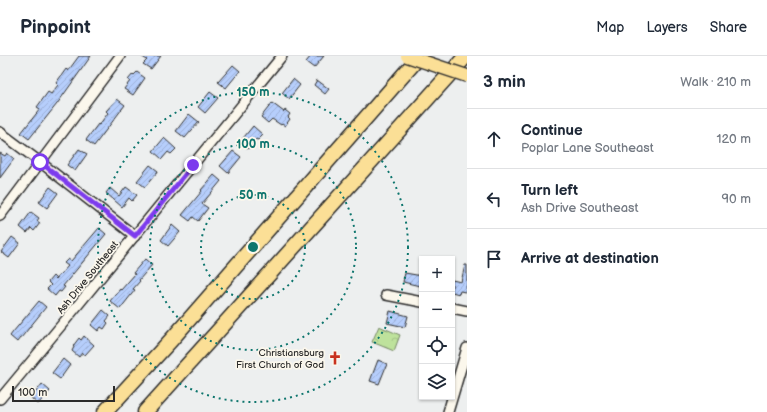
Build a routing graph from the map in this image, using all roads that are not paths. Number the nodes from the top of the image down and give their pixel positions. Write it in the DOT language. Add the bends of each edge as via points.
graph roads {
  1 [pos="120,56"];
  2 [pos="282,56"];
  3 [pos="407,56"];
  4 [pos="420,56"];
  5 [pos="466,56"];
  6 [pos="467,76"];
  7 [pos="0,132"];
  8 [pos="40,162"];
  9 [pos="0,216"];
  10 [pos="135,236"];
  11 [pos="386,295"];
  12 [pos="419,301"];
  13 [pos="455,309"];
  14 [pos="467,311"];
  15 [pos="467,348"];
  16 [pos="0,399"];
  17 [pos="105,412"];
  18 [pos="145,412"];
  19 [pos="448,412"];
  1 -- 8 [label="street"];
  2 -- 10 [label="street, Ash Drive Southeast"];
  3 -- 6 [label="main road, bridge"];
  4 -- 17 [label="highway"];
  5 -- 18 [label="highway"];
  7 -- 8 [label="street"];
  8 -- 9 [label="street"];
  8 -- 10 [label="street"];
  10 -- 16 [label="street, Ash Drive Southeast"];
  11 -- 12 [label="street"];
  13 -- 14 [label="street"];
  15 -- 19 [label="street"];
}
